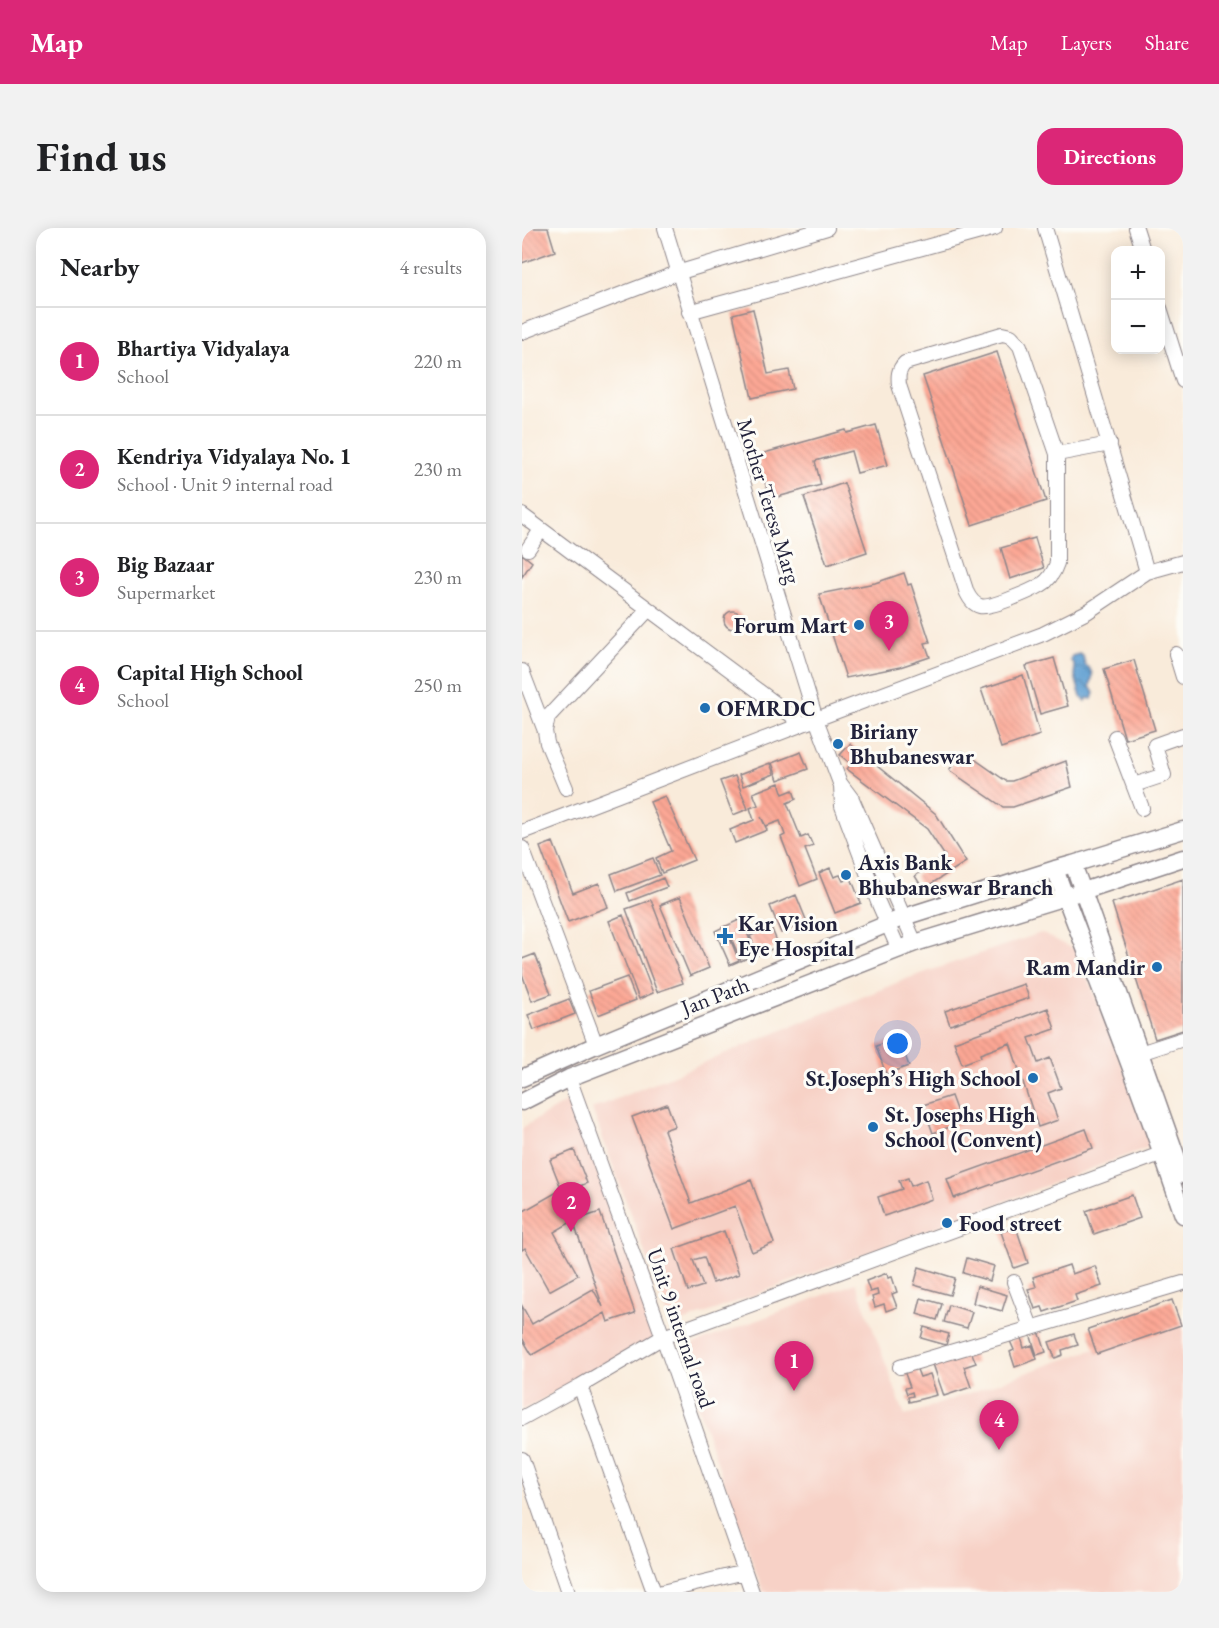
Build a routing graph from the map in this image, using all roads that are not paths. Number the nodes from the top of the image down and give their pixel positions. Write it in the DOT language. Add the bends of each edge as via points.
graph roads {
  1 [pos="664,228"];
  2 [pos="826,228"];
  3 [pos="995,228"];
  4 [pos="1045,228"];
  5 [pos="1136,228"];
  6 [pos="961,233"];
  7 [pos="1142,246"];
  8 [pos="677,273"];
  9 [pos="689,312"];
  10 [pos="1165,321"];
  11 [pos="522,333"];
  12 [pos="1183,381"];
  13 [pos="1110,444"];
  14 [pos="1058,454"];
  15 [pos="522,515"];
  16 [pos="541,530"];
  17 [pos="528,549"];
  18 [pos="1183,562"];
  19 [pos="1146,572"];
  20 [pos="648,610"];
  21 [pos="1176,654"];
  22 [pos="522,671"];
  23 [pos="1183,677"];
  24 [pos="809,722"];
  25 [pos="545,731"];
  26 [pos="1183,735"];
  27 [pos="1115,737"];
  28 [pos="840,783"];
  29 [pos="1134,785"];
  30 [pos="566,788"];
  31 [pos="1142,808"];
  32 [pos="1183,830"];
  33 [pos="522,832"];
  34 [pos="522,848"];
  35 [pos="1183,858"];
  36 [pos="1073,864"];
  37 [pos="525,866"];
  38 [pos="1055,869"];
  39 [pos="1083,891"];
  40 [pos="1065,897"];
  41 [pos="904,917"];
  42 [pos="887,925"];
  43 [pos="915,943"];
  44 [pos="899,950"];
  45 [pos="1183,1039"];
  46 [pos="596,1045"];
  47 [pos="1140,1053"];
  48 [pos="522,1078"];
  49 [pos="569,1078"];
  50 [pos="522,1102"];
  51 [pos="1163,1153"];
  52 [pos="1183,1175"];
  53 [pos="1183,1215"];
  54 [pos="1014,1282"];
  55 [pos="1183,1283"];
  56 [pos="1031,1327"];
  57 [pos="663,1337"];
  58 [pos="900,1367"];
  59 [pos="580,1386"];
  60 [pos="522,1418"];
  61 [pos="522,1459"];
  62 [pos="745,1572"];
  63 [pos="679,1590"];
  64 [pos="568,1592"];
  65 [pos="654,1592"];
  66 [pos="662,1592"];
  67 [pos="752,1592"];
  1 -- 8 [label="street, Mother Teresa Marg"];
  2 -- 8 [label="street"];
  3 -- 6 [label="street"];
  4 -- 13 [label="street"];
  5 -- 7 [label="street"];
  6 -- 9 [label="street"];
  8 -- 9 [label="street, Mother Teresa Marg"];
  8 -- 11 [label="street"];
  9 -- 24 [label="street, Mother Teresa Marg"];
  10 -- 12 [label="street"];
  13 -- 14 [label="street"];
  13 -- 19 [label="street"];
  14 -- 14 [label="street" via="1020,346 1011,336 1002,334 905,363 901,368 899,385 967,593 980,607 990,607 1041,585 1053,575 1057,563"];
  15 -- 16 [label="street"];
  16 -- 17 [label="street"];
  16 -- 20 [label="street"];
  18 -- 19 [label="street"];
  19 -- 24 [label="street" via="1087,612 1043,634"];
  20 -- 24 [label="street"];
  20 -- 25 [label="street" via="552,710"];
  21 -- 23 [label="street"];
  22 -- 25 [label="street"];
  24 -- 28 [label="street, Mother Teresa Marg"];
  24 -- 33 [label="street"];
  25 -- 30 [label="street"];
  26 -- 29 [label="street" via="1155,745 1164,775"];
  27 -- 29 [label="street"];
  28 -- 41 [label="street, Mother Teresa Marg" via="852,799"];
  28 -- 42 [label="street, Mother Teresa Marg" via="842,806"];
  29 -- 31 [label="street"];
  32 -- 36 [label="main road"];
  34 -- 37 [label="street"];
  35 -- 39 [label="main road"];
  36 -- 38 [label="main road, Jan Path"];
  36 -- 39 [label="main road"];
  37 -- 46 [label="street"];
  38 -- 40 [label="main road"];
  38 -- 41 [label="main road, Jan Path"];
  39 -- 40 [label="main road, Jan Path"];
  39 -- 47 [label="main road"];
  40 -- 43 [label="main road, Jan Path"];
  40 -- 51 [label="main road"];
  41 -- 42 [label="main road, Jan Path"];
  41 -- 43 [label="street, Mother Teresa Marg"];
  42 -- 44 [label="street, Mother Teresa Marg"];
  42 -- 46 [label="main road, Jan Path"];
  43 -- 44 [label="main road, Jan Path"];
  44 -- 49 [label="main road, Jan Path"];
  45 -- 47 [label="street"];
  46 -- 48 [label="main road, Jan Path"];
  47 -- 52 [label="main road"];
  49 -- 50 [label="main road, Jan Path"];
  49 -- 57 [label="street, Unit 9 internal road"];
  51 -- 53 [label="main road"];
  51 -- 57 [label="street"];
  54 -- 56 [label="street"];
  55 -- 56 [label="street"];
  56 -- 58 [label="street"];
  57 -- 59 [label="street"];
  57 -- 62 [label="street, Unit 9 internal road"];
  59 -- 60 [label="street"];
  59 -- 65 [label="street"];
  61 -- 64 [label="street"];
  62 -- 63 [label="street"];
  62 -- 67 [label="street, Unit 9 internal road"];
  63 -- 66 [label="street"];
}
